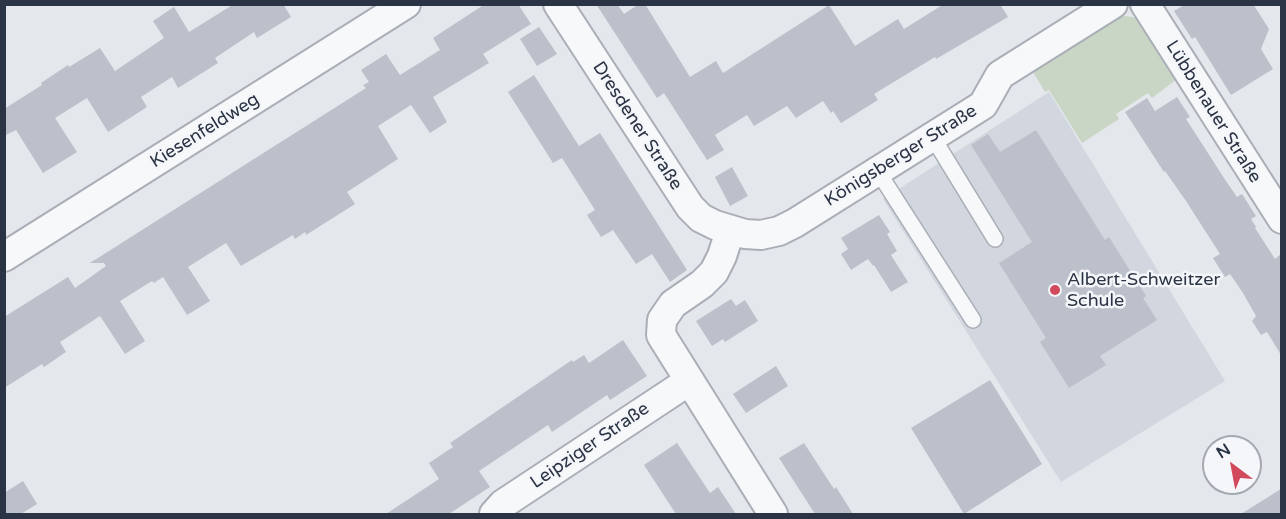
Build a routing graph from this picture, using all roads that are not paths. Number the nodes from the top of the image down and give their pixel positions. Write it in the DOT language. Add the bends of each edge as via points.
graph roads {
  1 [pos="406,4"];
  2 [pos="558,4"];
  3 [pos="1113,4"];
  4 [pos="1145,4"];
  5 [pos="932,136"];
  6 [pos="877,170"];
  7 [pos="1281,219"];
  8 [pos="730,231"];
  9 [pos="995,239"];
  10 [pos="4,257"];
  11 [pos="973,320"];
  12 [pos="689,381"];
  13 [pos="494,514"];
  14 [pos="773,514"];
  1 -- 10 [label="street, Kiesenfeldweg"];
  2 -- 8 [label="street, Dresdener Straße" via="690,207 701,218"];
  3 -- 5 [label="street, Königsberger Straße" via="1000,75 983,105"];
  4 -- 7 [label="street, Lübbenauer Straße"];
  5 -- 6 [label="street, Königsberger Straße"];
  5 -- 9 [label="lane"];
  6 -- 8 [label="street, Königsberger Straße" via="778,231 761,235"];
  6 -- 11 [label="lane"];
  8 -- 12 [label="street" via="714,272 673,304 662,320 660,335"];
  12 -- 13 [label="street, Leipziger Straße" via="503,504"];
  12 -- 14 [label="street"];
}
